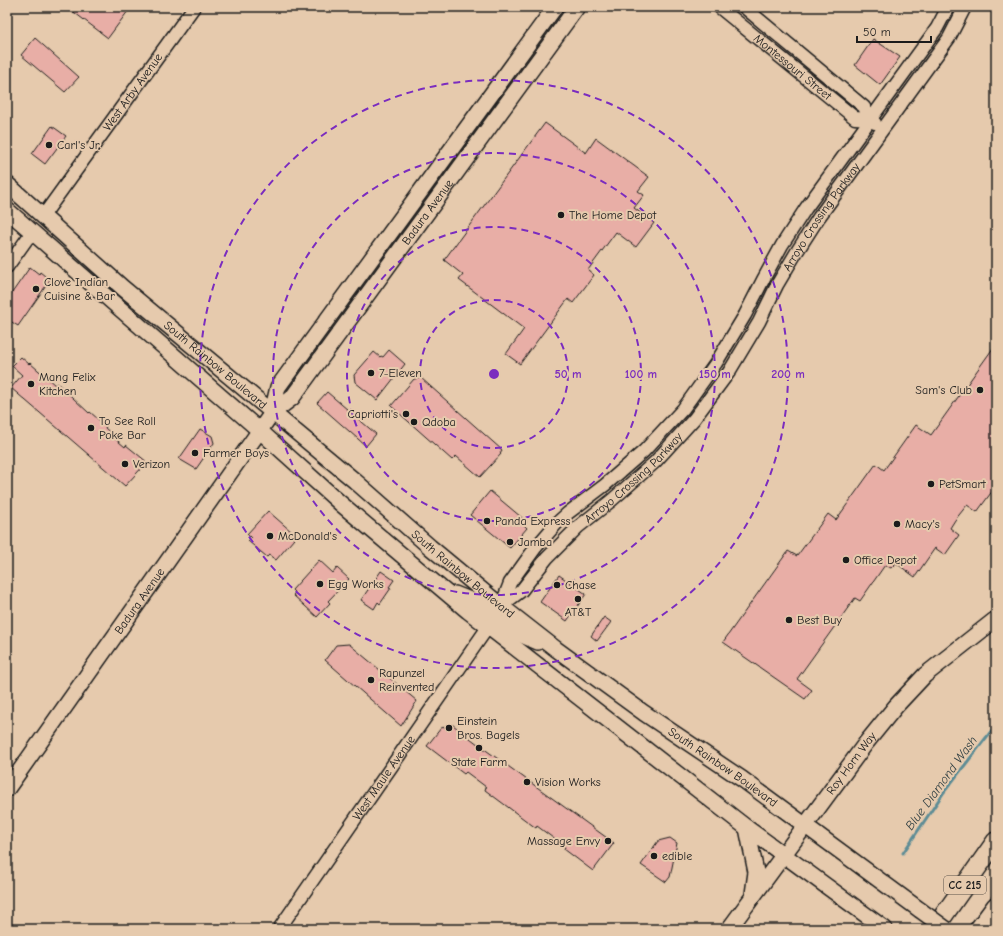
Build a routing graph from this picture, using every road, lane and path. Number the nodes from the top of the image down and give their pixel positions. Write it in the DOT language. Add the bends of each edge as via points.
graph roads {
  1 [pos="194,7"];
  2 [pos="555,7"];
  3 [pos="577,7"];
  4 [pos="719,7"];
  5 [pos="744,7"];
  6 [pos="948,7"];
  7 [pos="965,7"];
  8 [pos="870,119"];
  9 [pos="882,128"];
  10 [pos="7,184"];
  11 [pos="7,201"];
  12 [pos="7,210"];
  13 [pos="43,216"];
  14 [pos="32,232"];
  15 [pos="7,267"];
  16 [pos="107,274"];
  17 [pos="360,274"];
  18 [pos="374,285"];
  19 [pos="272,413"];
  20 [pos="259,430"];
  21 [pos="443,589"];
  22 [pos="501,606"];
  23 [pos="996,619"];
  24 [pos="488,627"];
  25 [pos="556,649"];
  26 [pos="7,789"];
  27 [pos="805,825"];
  28 [pos="747,828"];
  29 [pos="996,841"];
  30 [pos="783,854"];
  31 [pos="752,897"];
  32 [pos="996,906"];
  33 [pos="880,926"];
  34 [pos="280,929"];
  35 [pos="729,929"];
  36 [pos="934,929"];
  37 [pos="946,929"];
  38 [pos="979,929"];
  1 -- 13 [label="street, West Arby Avenue"];
  2 -- 17 [label="main road, Badura Avenue"];
  3 -- 18 [label="main road, Badura Avenue"];
  4 -- 8 [label="street, Montessouri Street" via="855,118"];
  5 -- 8 [label="street, Montessouri Street" via="864,107"];
  6 -- 8 [label="street, Arroyo Crossing Parkway" via="937,28"];
  7 -- 9 [label="street, Arroyo Crossing Parkway" via="949,38"];
  8 -- 9 [label="street, Montessouri Street"];
  8 -- 22 [label="street, Arroyo Crossing Parkway" via="782,245 746,315 683,409 644,451 557,523 510,583"];
  9 -- 22 [label="street, Arroyo Crossing Parkway" via="819,217 777,285 733,366 694,419 655,462 578,526 547,558 521,591"];
  10 -- 13 [label="main road, South Rainbow Boulevard"];
  11 -- 13 [label="main road" via="31,216"];
  12 -- 14 [label="main road, South Rainbow Boulevard"];
  13 -- 16 [label="main road, South Rainbow Boulevard"];
  14 -- 15 [label="street"];
  14 -- 16 [label="main road" via="55,239 78,258"];
  14 -- 20 [label="main road, South Rainbow Boulevard"];
  16 -- 19 [label="main road, South Rainbow Boulevard"];
  17 -- 18 [label="main road"];
  17 -- 19 [label="main road, Badura Avenue" via="278,387"];
  18 -- 19 [label="main road, Badura Avenue" via="292,398"];
  19 -- 20 [label="main road, Badura Avenue"];
  19 -- 22 [label="main road, South Rainbow Boulevard"];
  20 -- 21 [label="main road, South Rainbow Boulevard" via="340,503"];
  20 -- 26 [label="main road, Badura Avenue"];
  21 -- 22 [label="main road" via="475,602 488,612 496,612"];
  21 -- 24 [label="main road, South Rainbow Boulevard"];
  22 -- 25 [label="main road, South Rainbow Boulevard"];
  23 -- 27 [label="main road, Roy Horn Way" via="925,676 896,706"];
  24 -- 25 [label="main road" via="497,623 503,624 515,632"];
  24 -- 28 [label="main road, South Rainbow Boulevard"];
  24 -- 34 [label="street, West Maule Avenue"];
  25 -- 27 [label="main road, South Rainbow Boulevard"];
  27 -- 30 [label="main road, Roy Horn Way"];
  27 -- 37 [label="main road, South Rainbow Boulevard, bridge"];
  28 -- 30 [label="main road, South Rainbow Boulevard"];
  28 -- 31 [label="main road" via="756,872"];
  29 -- 36 [label="highway, CC 215"];
  30 -- 31 [label="main road, Roy Horn Way"];
  30 -- 33 [label="main road, South Rainbow Boulevard"];
  31 -- 35 [label="main road, Roy Horn Way"];
  32 -- 38 [label="highway, CC 215"];
}
